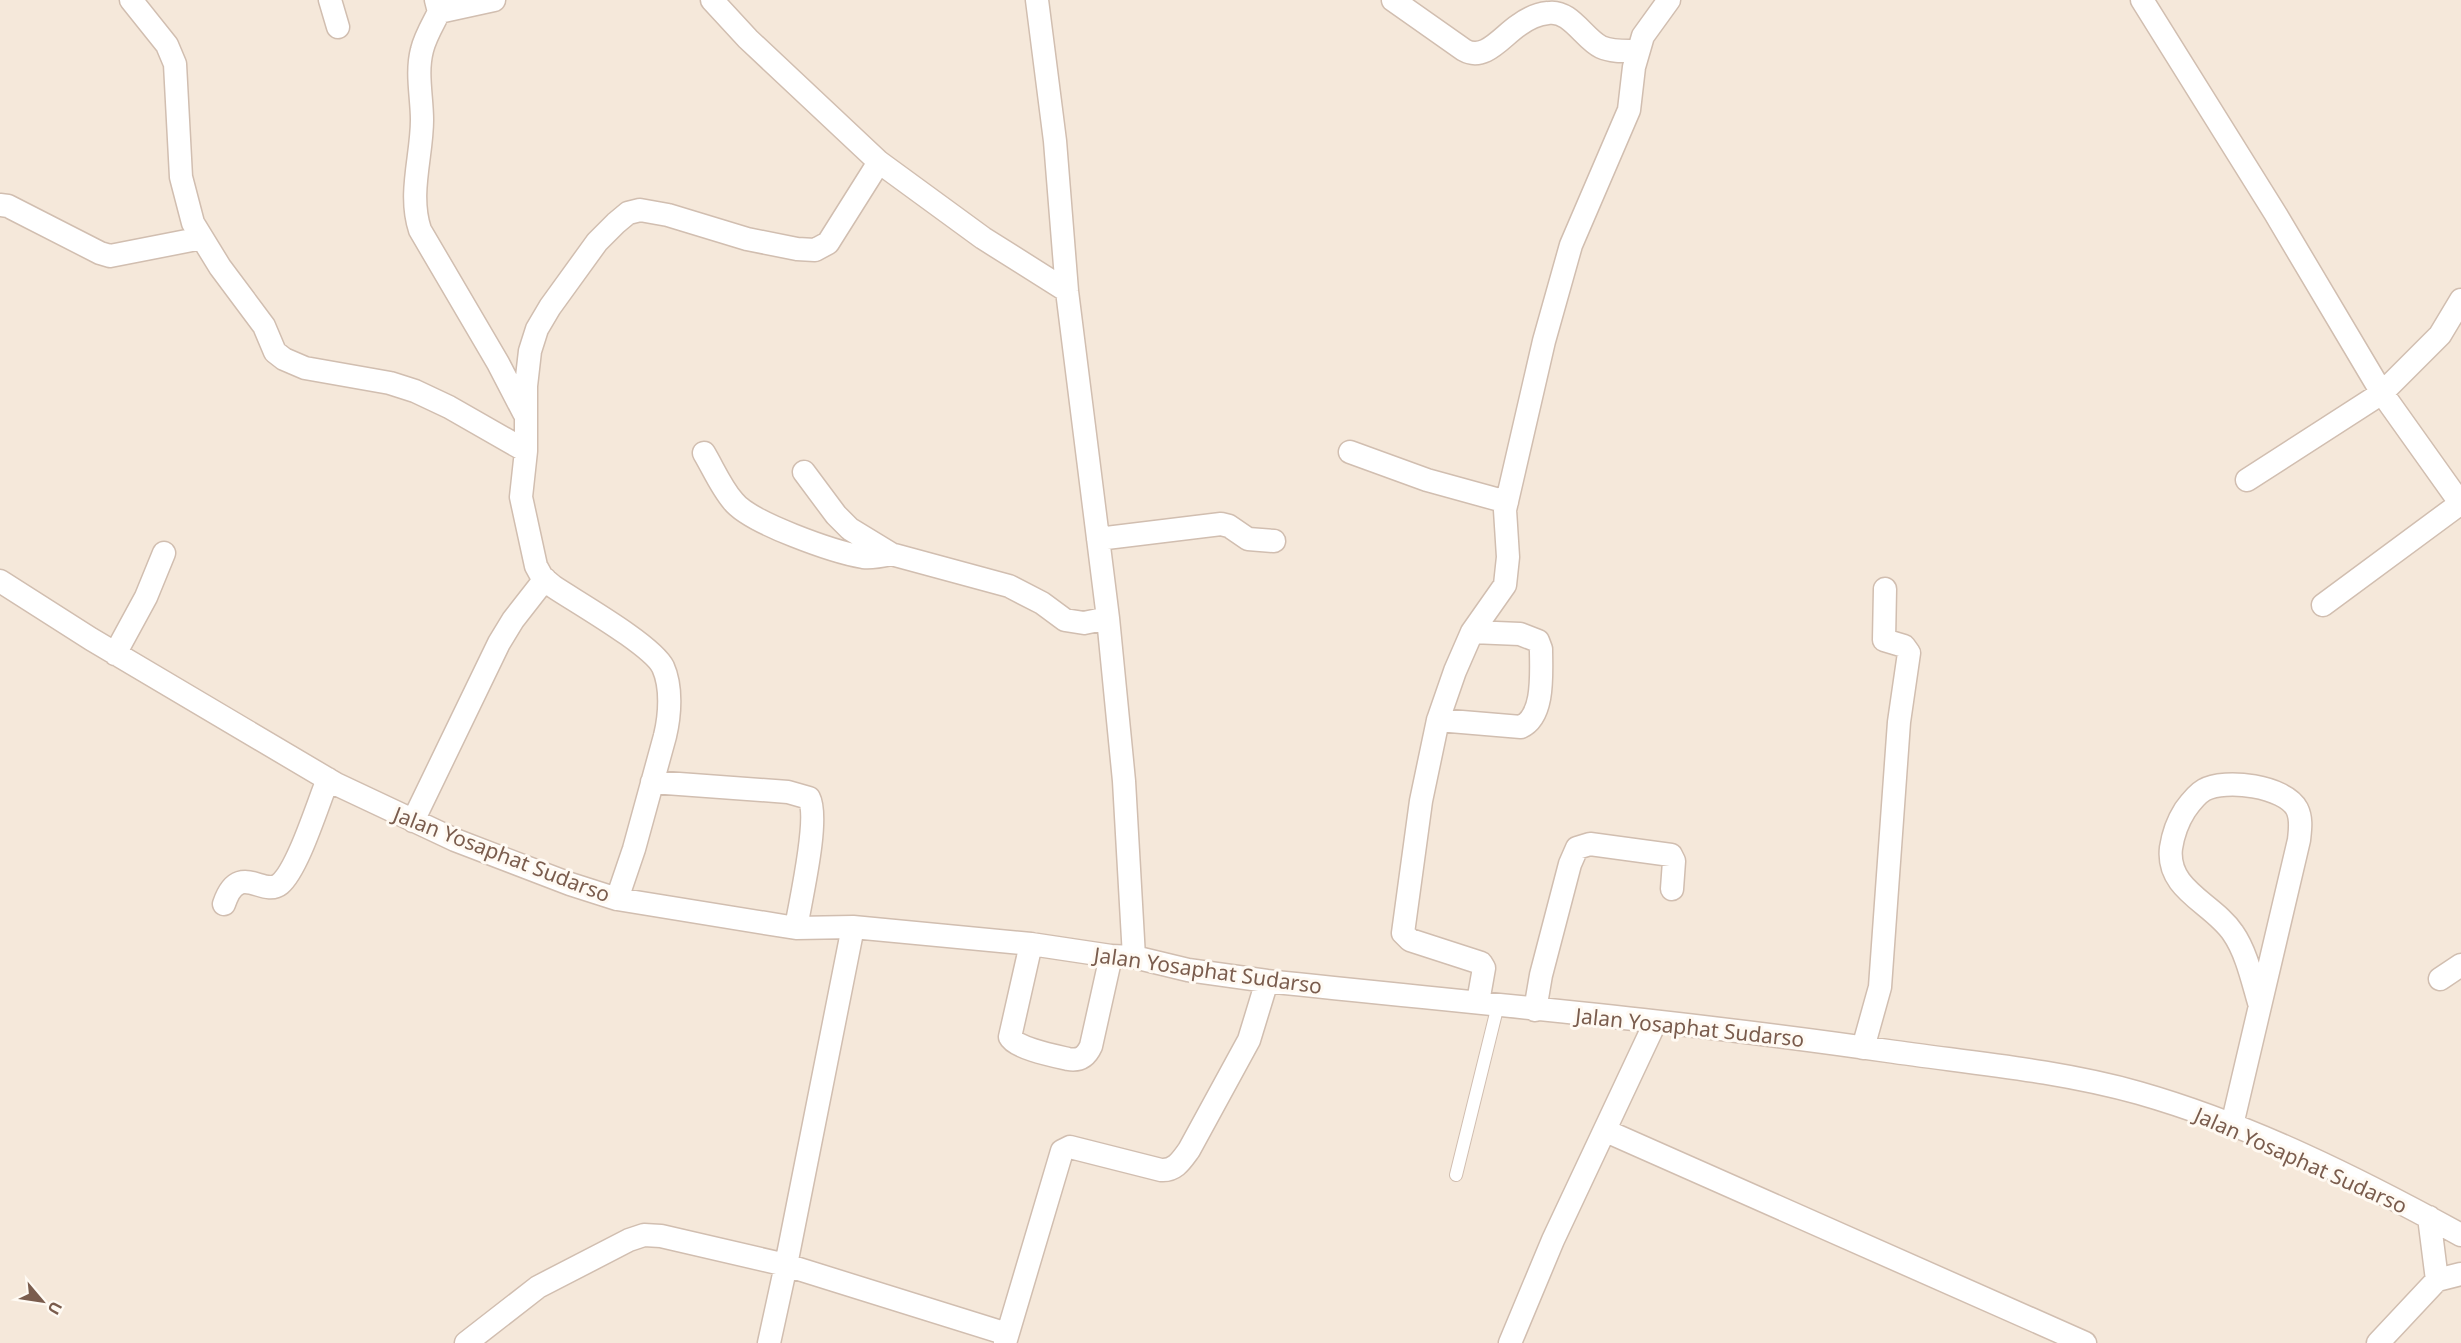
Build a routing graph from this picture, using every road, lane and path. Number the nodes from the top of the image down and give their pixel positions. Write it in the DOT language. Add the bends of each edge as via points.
graph roads {
  1 [pos="131,0"];
  2 [pos="330,0"];
  3 [pos="494,0"];
  4 [pos="712,0"];
  5 [pos="1037,0"];
  6 [pos="1393,0"];
  7 [pos="1669,0"];
  8 [pos="2142,0"];
  9 [pos="438,6"];
  10 [pos="338,27"];
  11 [pos="1638,51"];
  12 [pos="879,162"];
  13 [pos="0,205"];
  14 [pos="202,238"];
  15 [pos="1067,291"];
  16 [pos="2461,300"];
  17 [pos="2382,393"];
  18 [pos="526,416"];
  19 [pos="526,451"];
  20 [pos="705,453"];
  21 [pos="1350,453"];
  22 [pos="804,472"];
  23 [pos="2247,480"];
  24 [pos="1507,502"];
  25 [pos="2461,503"];
  26 [pos="1098,539"];
  27 [pos="1274,542"];
  28 [pos="164,553"];
  29 [pos="891,554"];
  30 [pos="545,579"];
  31 [pos="0,581"];
  32 [pos="1886,589"];
  33 [pos="2323,605"];
  34 [pos="1108,618"];
  35 [pos="1472,632"];
  36 [pos="116,654"];
  37 [pos="1438,720"];
  38 [pos="328,779"];
  39 [pos="652,782"];
  40 [pos="413,821"];
  41 [pos="1672,889"];
  42 [pos="617,899"];
  43 [pos="224,904"];
  44 [pos="853,927"];
  45 [pos="796,928"];
  46 [pos="1031,944"];
  47 [pos="1111,956"];
  48 [pos="1134,957"];
  49 [pos="2461,965"];
  50 [pos="2440,979"];
  51 [pos="1267,981"];
  52 [pos="1538,993"];
  53 [pos="1488,1004"];
  54 [pos="2260,1006"];
  55 [pos="1655,1023"];
  56 [pos="1868,1031"];
  57 [pos="2232,1125"];
  58 [pos="1606,1131"];
  59 [pos="1456,1175"];
  60 [pos="2429,1217"];
  61 [pos="2461,1235"];
  62 [pos="786,1265"];
  63 [pos="2461,1274"];
  64 [pos="2438,1280"];
  65 [pos="1006,1338"];
  66 [pos="466,1343"];
  67 [pos="769,1343"];
  68 [pos="1510,1343"];
  69 [pos="2085,1343"];
  70 [pos="2378,1343"];
  1 -- 14 [label="street" via="172,53 181,177 193,223"];
  2 -- 10 [label="street"];
  3 -- 9 [label="street"];
  4 -- 12 [label="street"];
  5 -- 15 [label="street" via="1055,141"];
  6 -- 11 [label="street" via="1473,53 1485,51 1535,17 1555,12 1602,48"];
  7 -- 11 [label="street" via="1643,36"];
  8 -- 17 [label="street"];
  9 -- 18 [label="street" via="420,62 422,121 416,220"];
  11 -- 24 [label="street" via="1629,110 1571,245 1544,340"];
  12 -- 15 [label="street" via="983,238"];
  12 -- 18 [label="street" via="828,243 815,250 747,239 652,212 628,213 597,242 537,329 530,351"];
  13 -- 14 [label="street" via="108,256"];
  14 -- 19 [label="street" via="264,326 278,355 305,368 415,391"];
  15 -- 26 [label="street"];
  16 -- 17 [label="street" via="2440,335"];
  17 -- 23 [label="street"];
  17 -- 25 [label="street"];
  18 -- 19 [label="street"];
  19 -- 30 [label="street" via="522,506 532,554"];
  20 -- 29 [label="street" via="733,501 750,515 794,535 854,554"];
  21 -- 24 [label="street"];
  22 -- 29 [label="street" via="836,516"];
  24 -- 35 [label="street" via="1504,585"];
  25 -- 33 [label="street"];
  26 -- 27 [label="street" via="1221,524 1248,539"];
  26 -- 34 [label="street"];
  28 -- 36 [label="street" via="147,597"];
  29 -- 34 [label="street" via="1009,586 1065,620 1084,623"];
  30 -- 39 [label="street" via="643,645 663,667 669,719"];
  30 -- 40 [label="street" via="499,643"];
  31 -- 36 [label="street, Jalan Yosaphat Sudarso"];
  32 -- 56 [label="street" via="1884,640 1904,646 1909,653 1899,722 1880,987"];
  34 -- 48 [label="street" via="1124,781"];
  35 -- 37 [label="street"];
  35 -- 37 [label="street" via="1520,634 1538,641 1541,658 1536,710 1521,727"];
  36 -- 38 [label="street, Jalan Yosaphat Sudarso"];
  37 -- 53 [label="street" via="1421,801 1403,933 1410,940 1481,963"];
  38 -- 40 [label="street, Jalan Yosaphat Sudarso"];
  38 -- 43 [label="street" via="299,852 282,882 271,887 237,884 229,890"];
  39 -- 42 [label="street"];
  39 -- 45 [label="street" via="788,792 809,798 813,823"];
  40 -- 42 [label="street, Jalan Yosaphat Sudarso"];
  41 -- 52 [label="street" via="1671,855 1590,844 1577,848"];
  42 -- 45 [label="street, Jalan Yosaphat Sudarso"];
  44 -- 45 [label="street, Jalan Yosaphat Sudarso"];
  44 -- 46 [label="street, Jalan Yosaphat Sudarso"];
  44 -- 62 [label="street"];
  46 -- 47 [label="street, Jalan Yosaphat Sudarso"];
  46 -- 47 [label="street" via="1011,1026 1011,1041 1076,1060 1085,1056 1091,1046"];
  47 -- 48 [label="street, Jalan Yosaphat Sudarso"];
  48 -- 51 [label="street, Jalan Yosaphat Sudarso" via="1188,970"];
  49 -- 50 [label="street"];
  51 -- 53 [label="street, Jalan Yosaphat Sudarso"];
  51 -- 65 [label="street" via="1249,1040 1178,1165 1167,1171 1070,1147 1062,1151"];
  52 -- 53 [label="street, Jalan Yosaphat Sudarso"];
  52 -- 55 [label="street, Jalan Yosaphat Sudarso"];
  53 -- 59 [label="lane"];
  54 -- 54 [label="street" via="2301,819 2293,803 2273,791 2236,784 2216,786 2203,790 2184,811 2172,842 2172,868 2178,882 2235,935"];
  54 -- 57 [label="street"];
  55 -- 56 [label="street, Jalan Yosaphat Sudarso" via="1755,1032"];
  55 -- 58 [label="street"];
  56 -- 57 [label="street, Jalan Yosaphat Sudarso" via="2138,1093"];
  57 -- 60 [label="street, Jalan Yosaphat Sudarso"];
  58 -- 68 [label="street" via="1553,1240"];
  58 -- 69 [label="street"];
  60 -- 61 [label="street, Jalan Yosaphat Sudarso"];
  60 -- 64 [label="street"];
  62 -- 65 [label="street"];
  62 -- 66 [label="street" via="644,1235 538,1287"];
  62 -- 67 [label="street"];
  63 -- 64 [label="street"];
  64 -- 70 [label="street"];
}
